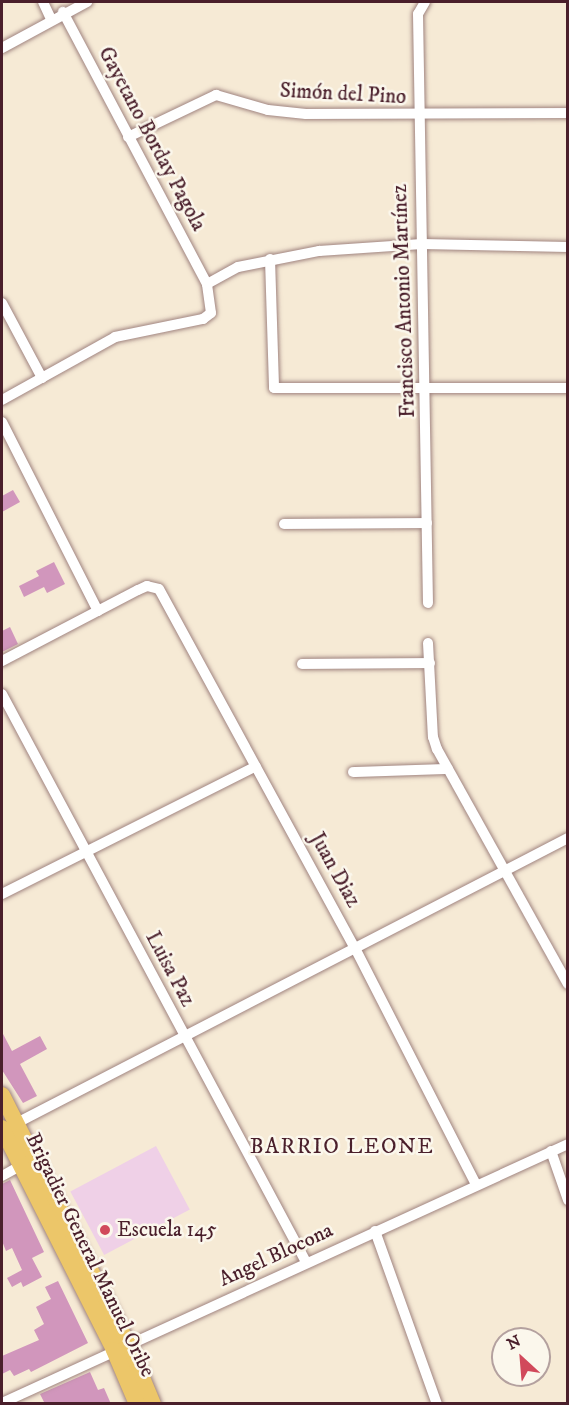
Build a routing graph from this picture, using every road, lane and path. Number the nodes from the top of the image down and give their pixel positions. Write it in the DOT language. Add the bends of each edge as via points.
graph roads {
  1 [pos="43,2"];
  2 [pos="87,2"];
  3 [pos="425,2"];
  4 [pos="63,12"];
  5 [pos="51,19"];
  6 [pos="2,48"];
  7 [pos="567,113"];
  8 [pos="418,117"];
  9 [pos="128,137"];
  10 [pos="422,244"];
  11 [pos="567,247"];
  12 [pos="270,259"];
  13 [pos="207,284"];
  14 [pos="2,303"];
  15 [pos="42,378"];
  16 [pos="427,388"];
  17 [pos="567,388"];
  18 [pos="2,400"];
  19 [pos="2,422"];
  20 [pos="427,523"];
  21 [pos="285,524"];
  22 [pos="428,603"];
  23 [pos="98,611"];
  24 [pos="428,644"];
  25 [pos="2,661"];
  26 [pos="429,663"];
  27 [pos="303,664"];
  28 [pos="2,694"];
  29 [pos="256,766"];
  30 [pos="448,769"];
  31 [pos="353,772"];
  32 [pos="567,838"];
  33 [pos="87,850"];
  34 [pos="506,871"];
  35 [pos="2,894"];
  36 [pos="356,950"];
  37 [pos="567,984"];
  38 [pos="185,1038"];
  39 [pos="2,1095"];
  40 [pos="7,1127"];
  41 [pos="567,1144"];
  42 [pos="551,1151"];
  43 [pos="27,1162"];
  44 [pos="2,1176"];
  45 [pos="476,1185"];
  46 [pos="567,1200"];
  47 [pos="375,1231"];
  48 [pos="306,1262"];
  49 [pos="121,1347"];
  50 [pos="2,1402"];
  51 [pos="137,1404"];
  52 [pos="153,1404"];
  53 [pos="437,1404"];
  1 -- 5 [label="street"];
  2 -- 4 [label="street"];
  3 -- 8 [label="street, Francisco Antonio Martínez" via="418,14"];
  4 -- 5 [label="street"];
  4 -- 9 [label="street, Gayetano Borday Pagola"];
  5 -- 6 [label="street"];
  7 -- 8 [label="street, Simón del Pino"];
  8 -- 9 [label="street, Simón del Pino" via="268,110 216,95"];
  8 -- 10 [label="street, Francisco Antonio Martínez"];
  9 -- 13 [label="street, Gayetano Borday Pagola"];
  10 -- 11 [label="street"];
  10 -- 12 [label="street" via="319,251"];
  10 -- 16 [label="street, Francisco Antonio Martínez"];
  12 -- 13 [label="street" via="237,267"];
  12 -- 16 [label="street" via="273,388"];
  13 -- 15 [label="street" via="211,313 203,319 115,337"];
  14 -- 15 [label="street"];
  15 -- 18 [label="street"];
  16 -- 17 [label="street"];
  16 -- 20 [label="street, Francisco Antonio Martínez"];
  19 -- 23 [label="street"];
  20 -- 21 [label="street"];
  20 -- 22 [label="street, Francisco Antonio Martínez"];
  23 -- 25 [label="street"];
  23 -- 29 [label="street, Juan Diaz" via="147,586 159,589"];
  24 -- 26 [label="street"];
  26 -- 27 [label="street"];
  26 -- 30 [label="street" via="433,737"];
  28 -- 33 [label="street, Luisa Paz"];
  29 -- 33 [label="street"];
  29 -- 36 [label="street, Juan Diaz"];
  30 -- 31 [label="street"];
  30 -- 34 [label="street"];
  32 -- 34 [label="street"];
  33 -- 35 [label="street"];
  33 -- 38 [label="street, Luisa Paz"];
  34 -- 36 [label="street"];
  34 -- 37 [label="street"];
  36 -- 38 [label="street"];
  36 -- 45 [label="street, Juan Diaz"];
  38 -- 40 [label="street"];
  38 -- 48 [label="street, Luisa Paz"];
  39 -- 40 [label="main road, Brigadier General Manuel Oribe"];
  40 -- 43 [label="main road, Brigadier General Manuel Oribe"];
  41 -- 42 [label="street, Angel Blocona"];
  42 -- 45 [label="street, Angel Blocona"];
  42 -- 46 [label="street"];
  43 -- 44 [label="street"];
  43 -- 49 [label="main road, Brigadier General Manuel Oribe"];
  45 -- 47 [label="street, Angel Blocona"];
  47 -- 48 [label="street, Angel Blocona"];
  47 -- 53 [label="street"];
  48 -- 49 [label="street, Angel Blocona"];
  49 -- 50 [label="street, Angel Blocona"];
  49 -- 51 [label="main road, Brigadier General Manuel Oribe"];
  49 -- 52 [label="main road, Brigadier General Manuel Oribe"];
}
